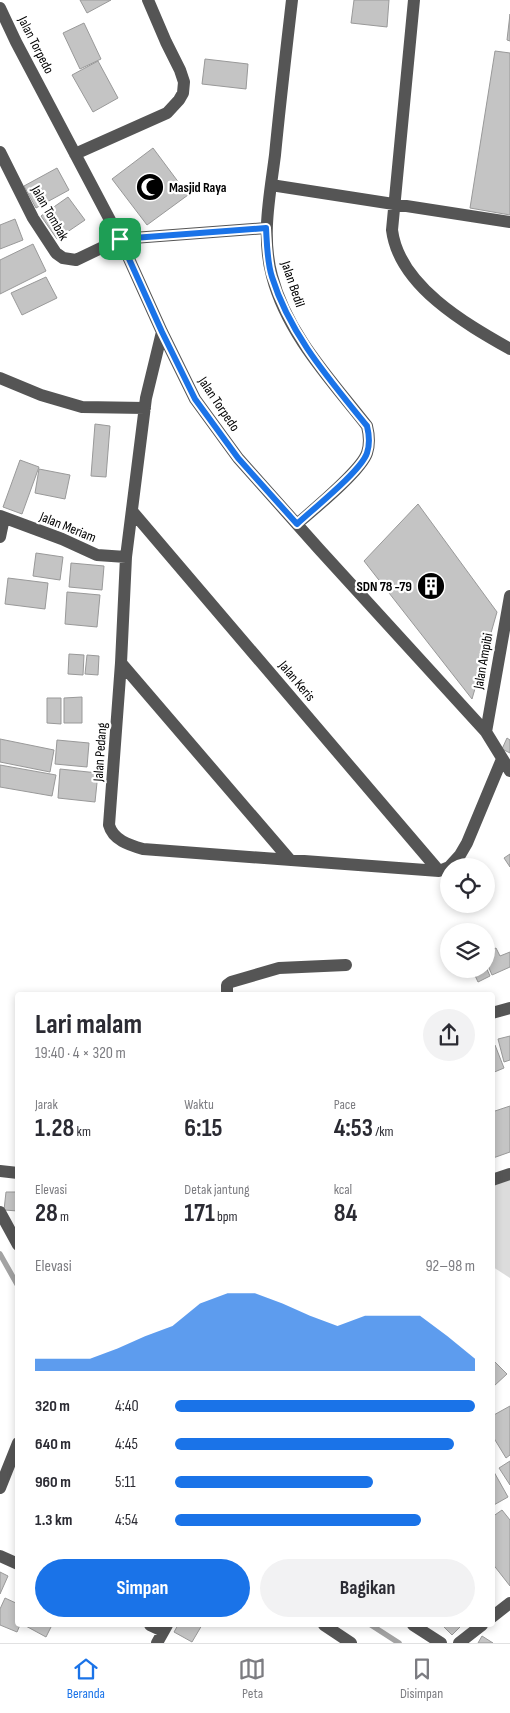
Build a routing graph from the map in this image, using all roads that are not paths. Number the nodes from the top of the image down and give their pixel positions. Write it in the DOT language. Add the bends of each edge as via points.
graph roads {
  1 [pos="148,0"];
  2 [pos="292,0"];
  3 [pos="414,0"];
  4 [pos="0,8"];
  5 [pos="0,152"];
  6 [pos="75,154"];
  7 [pos="271,185"];
  8 [pos="395,204"];
  9 [pos="510,222"];
  10 [pos="266,228"];
  11 [pos="120,239"];
  12 [pos="162,332"];
  13 [pos="510,349"];
  14 [pos="0,378"];
  15 [pos="145,408"];
  16 [pos="132,511"];
  17 [pos="2,517"];
  18 [pos="297,524"];
  19 [pos="0,537"];
  20 [pos="126,557"];
  21 [pos="510,596"];
  22 [pos="121,664"];
  23 [pos="486,732"];
  24 [pos="502,759"];
  25 [pos="510,771"];
  26 [pos="457,858"];
  27 [pos="290,860"];
  28 [pos="440,861"];
  29 [pos="440,868"];
  30 [pos="346,965"];
  31 [pos="227,992"];
  32 [pos="510,1008"];
  33 [pos="495,1012"];
  34 [pos="0,1171"];
  35 [pos="15,1173"];
  36 [pos="510,1174"];
  37 [pos="495,1179"];
  38 [pos="0,1212"];
  39 [pos="15,1240"];
  40 [pos="15,1450"];
  41 [pos="0,1488"];
  42 [pos="0,1556"];
  43 [pos="15,1563"];
  44 [pos="510,1603"];
  45 [pos="495,1615"];
  46 [pos="327,1627"];
  47 [pos="416,1627"];
  48 [pos="479,1627"];
  49 [pos="165,1628"];
  50 [pos="157,1643"];
  51 [pos="351,1643"];
  52 [pos="441,1643"];
  53 [pos="459,1643"];
  1 -- 6 [label="street" via="180,70 183,93 167,113"];
  2 -- 7 [label="street, Jalan Bedil"];
  3 -- 8 [label="street"];
  4 -- 6 [label="street, Jalan Torpedo"];
  5 -- 11 [label="street, Jalan Tombak" via="33,218 63,258 76,260"];
  6 -- 11 [label="street, Jalan Torpedo"];
  7 -- 8 [label="street"];
  7 -- 10 [label="street, Jalan Bedil"];
  8 -- 9 [label="street"];
  8 -- 13 [label="street" via="394,244 416,279 434,299 459,318"];
  10 -- 11 [label="street"];
  10 -- 18 [label="street, Jalan Bedil" via="272,276 280,300 309,352 367,426 369,434 368,452 357,469"];
  11 -- 12 [label="street, Jalan Torpedo"];
  12 -- 15 [label="street, Jalan Pedang"];
  12 -- 18 [label="street, Jalan Torpedo" via="195,399 238,458"];
  14 -- 15 [label="street" via="40,395 82,407"];
  15 -- 16 [label="street, Jalan Pedang"];
  16 -- 20 [label="street, Jalan Pedang"];
  16 -- 28 [label="street, Jalan Keris"];
  17 -- 19 [label="street"];
  17 -- 20 [label="street, Jalan Meriam" via="97,555"];
  18 -- 23 [label="street, Jalan Torpedo"];
  20 -- 22 [label="street, Jalan Pedang"];
  21 -- 23 [label="street, Jalan Ampibi"];
  22 -- 27 [label="street"];
  22 -- 27 [label="street, Jalan Pedang" via="111,832 143,849"];
  23 -- 24 [label="street, Jalan Torpedo"];
  24 -- 25 [label="street, Jalan Torpedo"];
  24 -- 26 [label="street" via="467,843"];
  27 -- 29 [label="street, Jalan Pedang"];
  30 -- 31 [label="street" via="279,968 232,982 227,985"];
  32 -- 33 [label="street"];
  34 -- 35 [label="street"];
  36 -- 37 [label="street"];
  38 -- 39 [label="street"];
  40 -- 41 [label="street"];
  42 -- 43 [label="street"];
  44 -- 45 [label="street"];
  46 -- 51 [label="street"];
  47 -- 52 [label="street"];
  48 -- 53 [label="street"];
  49 -- 50 [label="street"];
}
